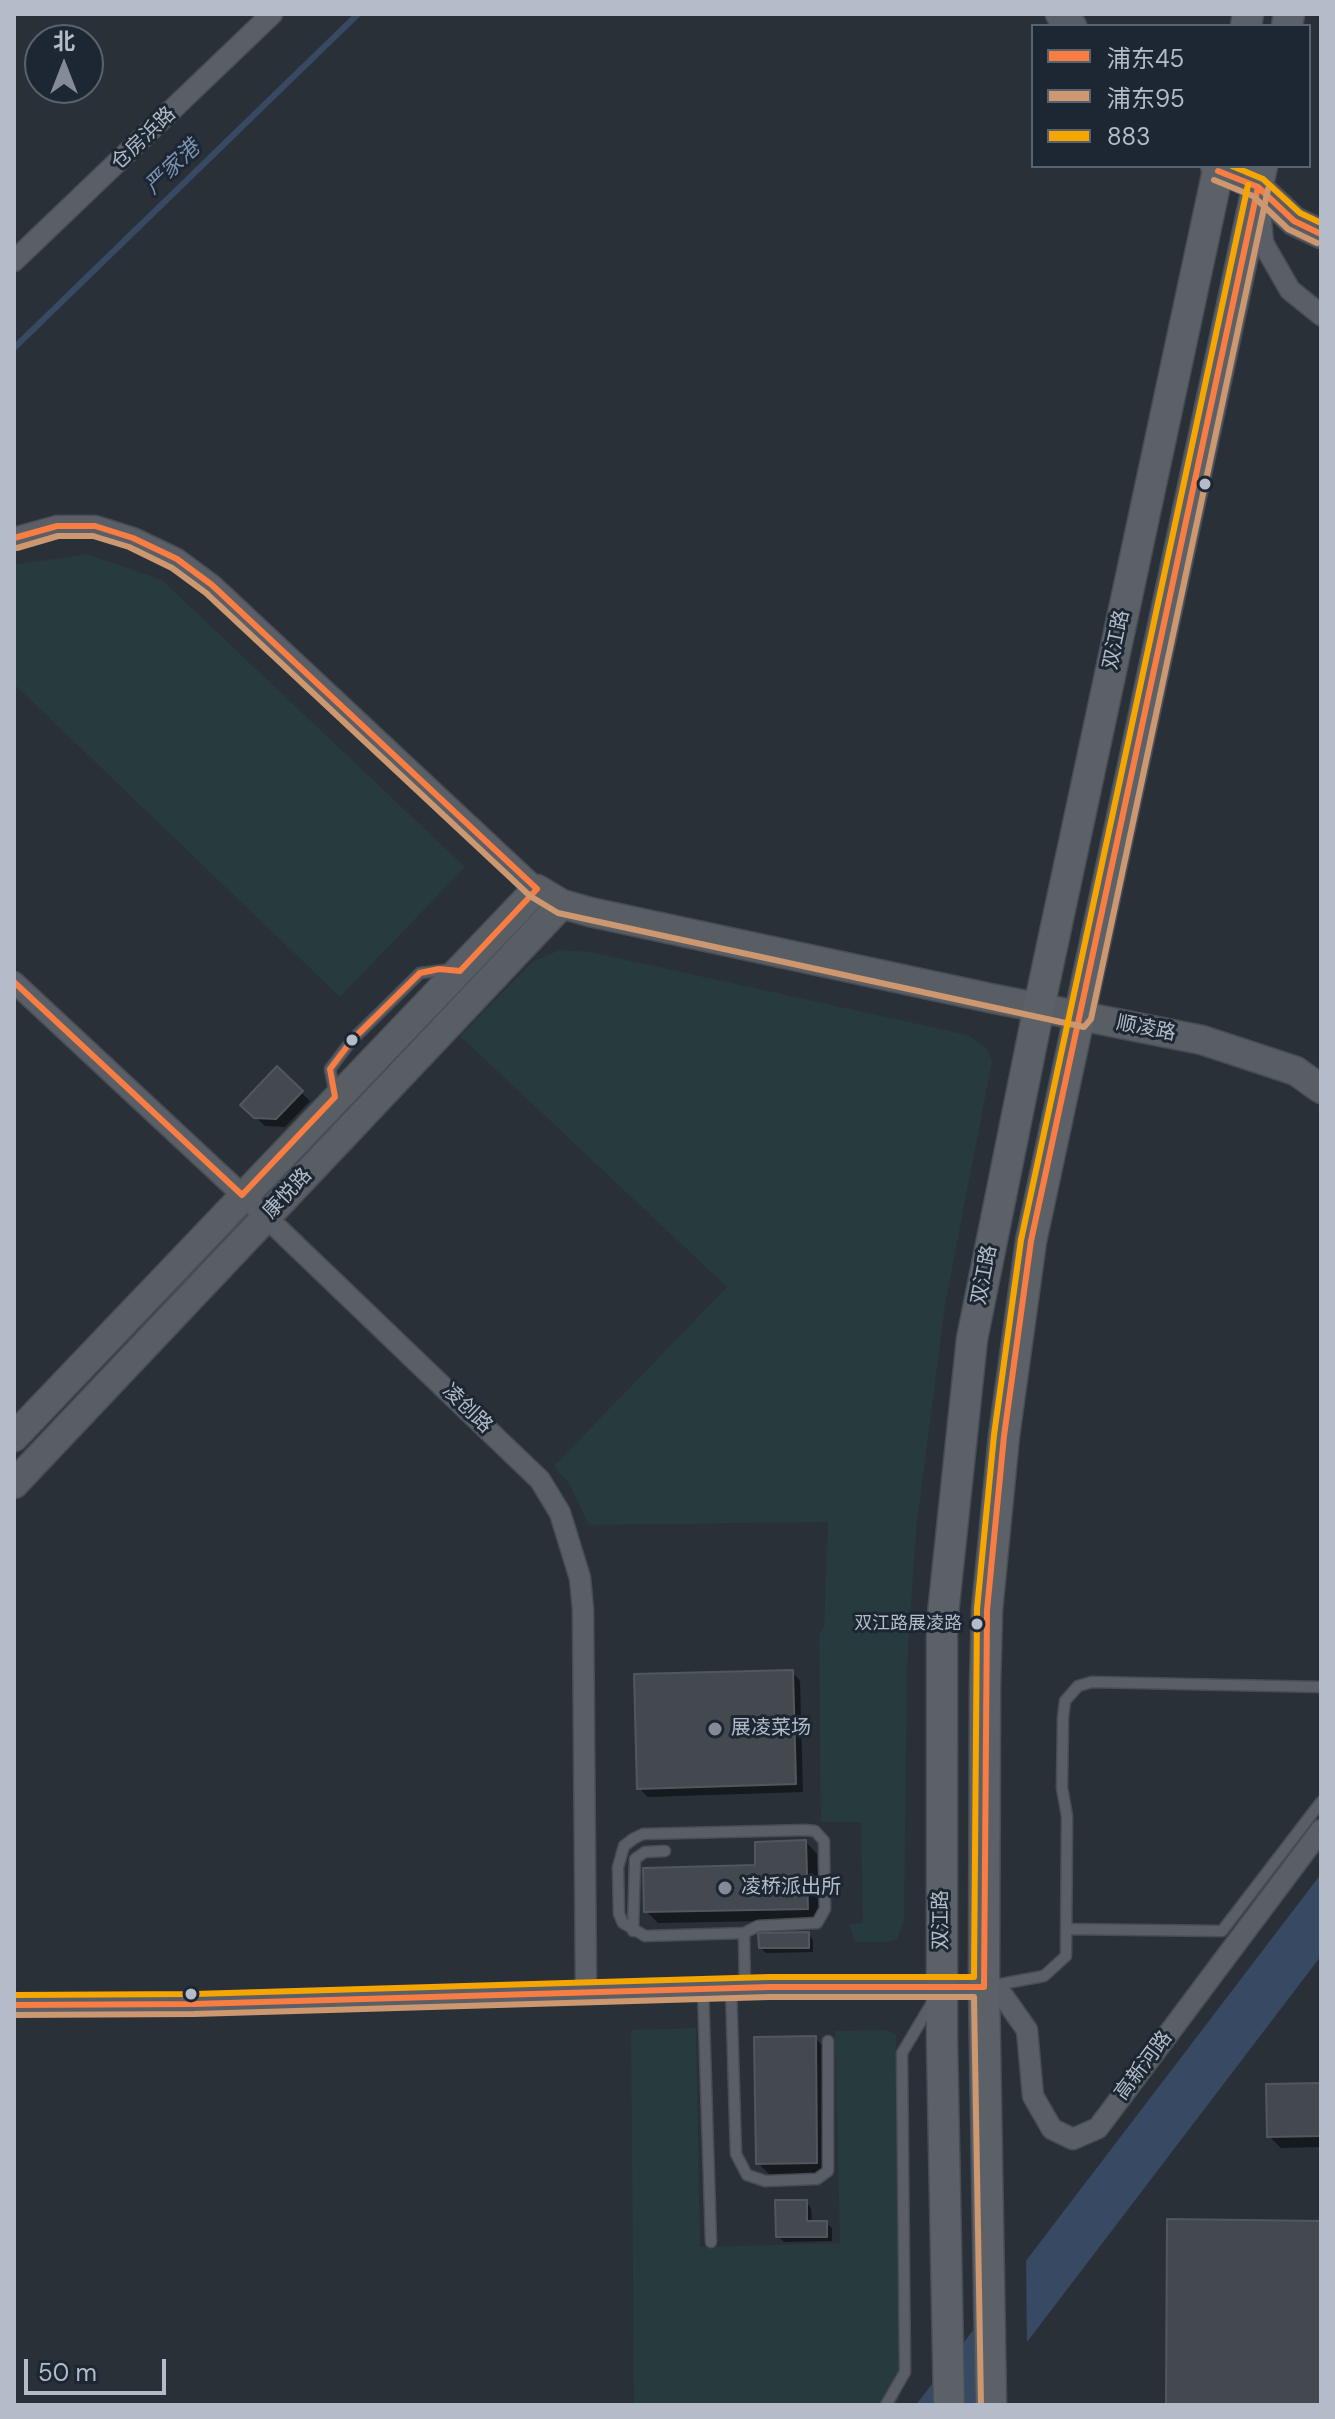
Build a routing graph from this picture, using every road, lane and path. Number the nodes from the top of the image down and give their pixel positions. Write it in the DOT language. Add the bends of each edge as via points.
graph roads {
  1 [pos="272,14"];
  2 [pos="1217,168"];
  3 [pos="1222,168"];
  4 [pos="1260,176"];
  5 [pos="1321,234"];
  6 [pos="14,261"];
  7 [pos="1321,315"];
  8 [pos="14,538"];
  9 [pos="537,889"];
  10 [pos="562,904"];
  11 [pos="14,982"];
  12 [pos="1039,1007"];
  13 [pos="1081,1017"];
  14 [pos="1321,1089"];
  15 [pos="242,1195"];
  16 [pos="266,1217"];
  17 [pos="14,1437"];
  18 [pos="14,1484"];
  19 [pos="1321,1687"];
  20 [pos="1321,1802"];
  21 [pos="1321,1830"];
  22 [pos="665,1851"];
  23 [pos="1066,1929"];
  24 [pos="633,1931"];
  25 [pos="744,1933"];
  26 [pos="941,1987"];
  27 [pos="984,1987"];
  28 [pos="738,1988"];
  29 [pos="703,1989"];
  30 [pos="586,1991"];
  31 [pos="14,2005"];
  32 [pos="828,2041"];
  33 [pos="711,2242"];
  34 [pos="886,2405"];
  35 [pos="949,2405"];
  36 [pos="991,2405"];
  1 -- 6 [label="street, 仓房浜路"];
  2 -- 12 [label="main road, 双江路"];
  3 -- 4 [label="street"];
  4 -- 5 [label="street" via="1294,221"];
  4 -- 7 [label="street" via="1263,243 1290,290"];
  4 -- 13 [label="main road, 双江路"];
  8 -- 9 [label="street, 顺凌路" via="57,526 95,526 177,559 212,585"];
  9 -- 10 [label="street, 顺凌路"];
  9 -- 15 [label="street, 康悦路"];
  10 -- 12 [label="street, 顺凌路"];
  10 -- 16 [label="street, 康悦路"];
  11 -- 15 [label="street, 凌创路"];
  12 -- 13 [label="street, 顺凌路"];
  12 -- 26 [label="main road, 双江路" via="972,1339 947,1557 942,1623"];
  13 -- 14 [label="street, 顺凌路" via="1202,1040 1296,1071"];
  13 -- 27 [label="main road, 双江路" via="1031,1241 994,1534 985,1687"];
  15 -- 16 [label="street, 凌创路"];
  15 -- 17 [label="street, 康悦路"];
  16 -- 18 [label="street, 康悦路"];
  16 -- 30 [label="street, 凌创路" via="540,1480 560,1513 580,1578 583,1609"];
  19 -- 23 [label="lane" via="1092,1682 1078,1686 1065,1701 1063,1717"];
  20 -- 23 [label="lane" via="1222,1931"];
  21 -- 27 [label="street, 高新河路" via="1088,2135 1063,2137 1041,2115 1033,2096 1027,2030 1003,1996"];
  22 -- 24 [label="lane" via="645,1852 635,1859"];
  23 -- 27 [label="lane" via="1066,1956 1059,1966 1044,1976"];
  24 -- 25 [label="lane" via="654,1936"];
  24 -- 25 [label="lane" via="619,1914 618,1883 621,1856 633,1839 643,1834 806,1830 821,1835 823,1917 807,1925 758,1926"];
  25 -- 28 [label="lane"];
  26 -- 27 [label="street"];
  26 -- 28 [label="street"];
  26 -- 34 [label="lane" via="902,2053 905,2372"];
  26 -- 35 [label="main road, 双江路"];
  27 -- 36 [label="main road, 双江路"];
  28 -- 29 [label="street"];
  28 -- 32 [label="lane" via="736,2154 747,2175 765,2181 817,2179 828,2171"];
  29 -- 30 [label="street"];
  29 -- 33 [label="lane"];
  30 -- 31 [label="street"];
}
